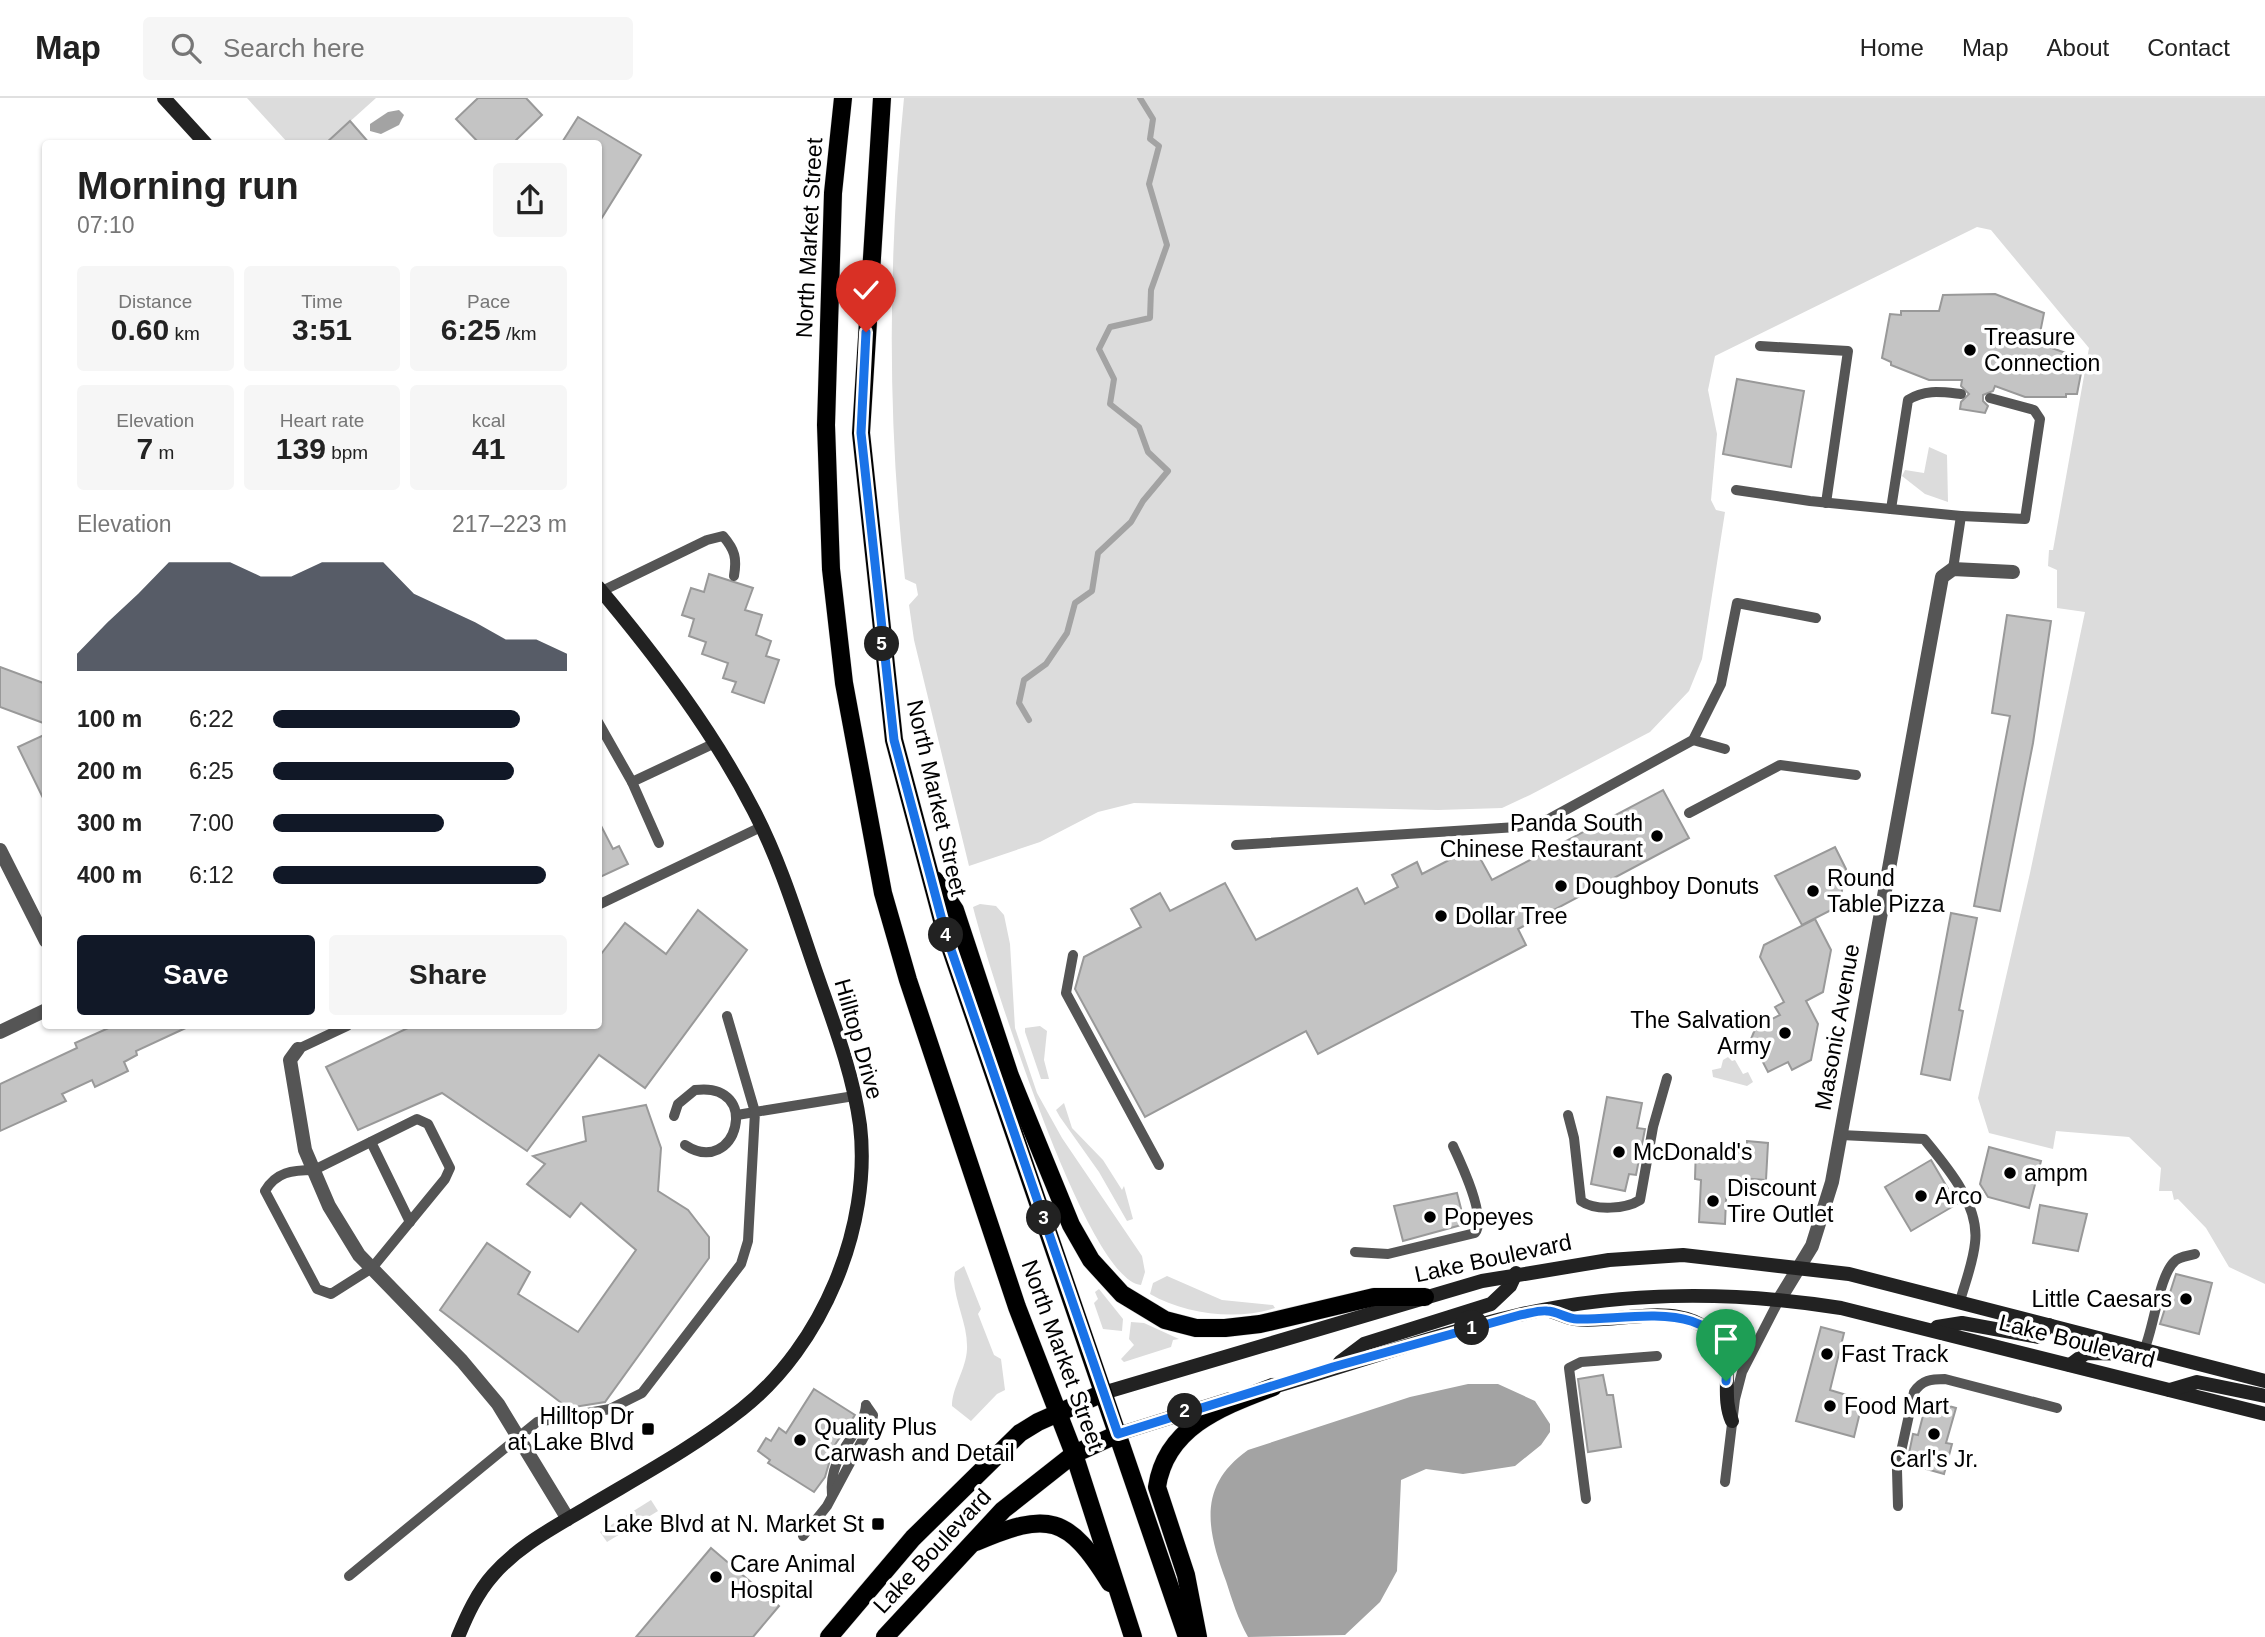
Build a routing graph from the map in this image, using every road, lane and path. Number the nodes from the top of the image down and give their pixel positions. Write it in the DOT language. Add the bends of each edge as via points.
graph roads {
  1 [pos="163,98"];
  2 [pos="843,98"];
  3 [pos="882,98"];
  4 [pos="202,140"];
  5 [pos="1759,346"];
  6 [pos="1961,394"];
  7 [pos="1990,398"];
  8 [pos="1736,491"];
  9 [pos="1826,503"];
  10 [pos="1891,509"];
  11 [pos="1961,516"];
  12 [pos="1953,569"];
  13 [pos="2013,572"];
  14 [pos="734,576"];
  15 [pos="602,588"];
  16 [pos="602,592"];
  17 [pos="1816,618"];
  18 [pos="602,729"];
  19 [pos="1693,740"];
  20 [pos="715,743"];
  21 [pos="1725,749"];
  22 [pos="1856,775"];
  23 [pos="632,782"];
  24 [pos="1689,813"];
  25 [pos="761,827"];
  26 [pos="659,843"];
  27 [pos="1237,845"];
  28 [pos="0,850"];
  29 [pos="925,864"];
  30 [pos="602,903"];
  31 [pos="42,933"];
  32 [pos="1073,956"];
  33 [pos="42,1012"];
  34 [pos="727,1016"];
  35 [pos="341,1029"];
  36 [pos="0,1032"];
  37 [pos="298,1049"];
  38 [pos="1667,1078"];
  39 [pos="855,1096"];
  40 [pos="755,1112"];
  41 [pos="737,1115"];
  42 [pos="1568,1115"];
  43 [pos="674,1116"];
  44 [pos="1841,1135"];
  45 [pos="371,1142"];
  46 [pos="685,1145"];
  47 [pos="1453,1146"];
  48 [pos="1159,1165"];
  49 [pos="314,1170"];
  50 [pos="410,1222"];
  51 [pos="1355,1252"];
  52 [pos="2195,1254"];
  53 [pos="1799,1267"];
  54 [pos="372,1268"];
  55 [pos="1517,1273"];
  56 [pos="1425,1297"];
  57 [pos="1779,1300"];
  58 [pos="1960,1301"];
  59 [pos="1548,1310"];
  60 [pos="2049,1325"];
  61 [pos="1929,1328"];
  62 [pos="2144,1350"];
  63 [pos="2159,1354"];
  64 [pos="1657,1356"];
  65 [pos="2070,1365"];
  66 [pos="1333,1367"];
  67 [pos="2265,1381"];
  68 [pos="1273,1387"];
  69 [pos="2170,1390"];
  70 [pos="1103,1392"];
  71 [pos="2265,1396"];
  72 [pos="866,1405"];
  73 [pos="2057,1408"];
  74 [pos="1059,1412"];
  75 [pos="2265,1414"];
  76 [pos="1732,1421"];
  77 [pos="1118,1434"];
  78 [pos="516,1436"];
  79 [pos="1074,1454"];
  80 [pos="1725,1482"];
  81 [pos="1586,1499"];
  82 [pos="1898,1506"];
  83 [pos="568,1519"];
  84 [pos="803,1536"];
  85 [pos="972,1545"];
  86 [pos="349,1576"];
  87 [pos="1124,1604"];
  88 [pos="458,1637"];
  89 [pos="829,1637"];
  90 [pos="885,1637"];
  91 [pos="1133,1637"];
  92 [pos="1187,1637"];
  93 [pos="1198,1637"];
  1 -- 4 [label="main road"];
  2 -- 74 [label="main road, North Market Street" via="832,193 826,425 831,569 844,683 883,893 908,980 1017,1307"];
  3 -- 29 [label="main road, North Market Street" via="861,433 894,740"];
  5 -- 9 [label="lane" via="1849,351"];
  6 -- 10 [label="lane" via="1934,391 1908,400"];
  7 -- 11 [label="lane" via="2034,410 2040,419 2025,519"];
  8 -- 9 [label="lane"];
  9 -- 10 [label="lane"];
  10 -- 11 [label="lane"];
  11 -- 12 [label="lane"];
  12 -- 13 [label="street"];
  12 -- 44 [label="street, Masonic Avenue" via="1942,577 1937,600"];
  14 -- 15 [label="lane" via="734,549 723,536"];
  16 -- 20 [label="main road, Hilltop Drive"];
  17 -- 19 [label="lane" via="1737,603 1721,684"];
  18 -- 23 [label="lane"];
  19 -- 21 [label="lane"];
  19 -- 27 [label="lane" via="1532,824"];
  20 -- 23 [label="lane"];
  20 -- 25 [label="main road, Hilltop Drive"];
  22 -- 24 [label="lane" via="1780,765"];
  23 -- 26 [label="lane"];
  25 -- 30 [label="lane"];
  25 -- 39 [label="main road, Hilltop Drive" via="804,936"];
  28 -- 31 [label="street"];
  29 -- 56 [label="main road" via="955,910 1010,1076 1071,1225 1091,1260 1122,1293 1165,1320 1196,1328 1260,1324 1374,1297"];
  29 -- 70 [label="main road, North Market Street"];
  32 -- 48 [label="lane" via="1066,993"];
  33 -- 36 [label="street"];
  34 -- 40 [label="lane"];
  35 -- 37 [label="lane"];
  37 -- 49 [label="street" via="290,1060 305,1150"];
  38 -- 42 [label="lane" via="1640,1200 1634,1203 1595,1206 1581,1200"];
  39 -- 40 [label="lane"];
  39 -- 83 [label="main road, Hilltop Drive" via="861,1166 851,1230 833,1285 801,1343 757,1397 719,1428"];
  40 -- 41 [label="lane"];
  40 -- 78 [label="lane" via="748,1241 741,1264 642,1393 610,1409 537,1422"];
  41 -- 43 [label="lane" via="726,1096 706,1088 685,1095"];
  41 -- 46 [label="lane" via="734,1135 719,1149 700,1152"];
  44 -- 53 [label="street, Masonic Avenue" via="1824,1211"];
  44 -- 58 [label="lane" via="1924,1139 1942,1160 1970,1204 1975,1241"];
  45 -- 49 [label="lane"];
  45 -- 50 [label="lane"];
  45 -- 50 [label="lane" via="417,1119 428,1124 450,1168"];
  47 -- 51 [label="lane" via="1479,1220 1475,1233 1388,1254"];
  49 -- 54 [label="street" via="329,1206"];
  49 -- 54 [label="lane" via="295,1170 272,1178 265,1191 317,1289 331,1294"];
  50 -- 54 [label="lane"];
  52 -- 62 [label="lane" via="2179,1258 2169,1268"];
  53 -- 55 [label="main road, Lake Boulevard" via="1683,1255"];
  53 -- 57 [label="street, Masonic Avenue"];
  53 -- 58 [label="main road, Lake Boulevard"];
  54 -- 78 [label="street" via="462,1361 498,1404"];
  55 -- 56 [label="main road, Lake Boulevard"];
  55 -- 66 [label="main road" via="1491,1304 1364,1344"];
  56 -- 70 [label="main road, Lake Boulevard"];
  57 -- 59 [label="main road, Lake Boulevard" via="1652,1297"];
  57 -- 61 [label="main road, Lake Boulevard" via="1841,1308"];
  57 -- 76 [label="lane" via="1744,1367"];
  58 -- 60 [label="main road, Lake Boulevard"];
  59 -- 66 [label="main road, Lake Boulevard"];
  59 -- 76 [label="main road" via="1575,1320 1679,1317 1706,1327 1726,1361 1726,1401"];
  60 -- 61 [label="main road" via="2039,1337 1962,1324"];
  60 -- 62 [label="main road, Lake Boulevard"];
  61 -- 65 [label="main road, Lake Boulevard"];
  62 -- 63 [label="main road, Lake Boulevard"];
  63 -- 65 [label="main road" via="2086,1353"];
  63 -- 67 [label="main road, Lake Boulevard"];
  64 -- 81 [label="lane" via="1581,1362 1569,1368"];
  65 -- 69 [label="main road, Lake Boulevard"];
  66 -- 68 [label="main road, Lake Boulevard"];
  68 -- 77 [label="main road, Lake Boulevard"];
  68 -- 93 [label="main road" via="1219,1408 1191,1427 1172,1445 1159,1472 1157,1487 1186,1575"];
  69 -- 71 [label="main road" via="2197,1382"];
  69 -- 75 [label="main road, Lake Boulevard"];
  70 -- 74 [label="main road, Lake Boulevard"];
  70 -- 77 [label="main road, North Market Street"];
  72 -- 84 [label="lane" via="872,1422 832,1495"];
  73 -- 82 [label="lane" via="1945,1379 1931,1379 1917,1387 1897,1470"];
  74 -- 79 [label="main road, North Market Street"];
  74 -- 89 [label="main road, Lake Boulevard" via="1006,1446 913,1538"];
  76 -- 80 [label="lane"];
  77 -- 79 [label="main road, Lake Boulevard"];
  77 -- 92 [label="main road, North Market Street"];
  78 -- 83 [label="street"];
  78 -- 86 [label="lane"];
  79 -- 85 [label="main road, Lake Boulevard" via="1003,1510"];
  79 -- 87 [label="main road, North Market Street"];
  83 -- 88 [label="main road, Hilltop Drive" via="515,1553 493,1574"];
  85 -- 87 [label="main road" via="1031,1521 1051,1524 1080,1539"];
  85 -- 90 [label="main road, Lake Boulevard"];
  87 -- 91 [label="main road, North Market Street"];
}
